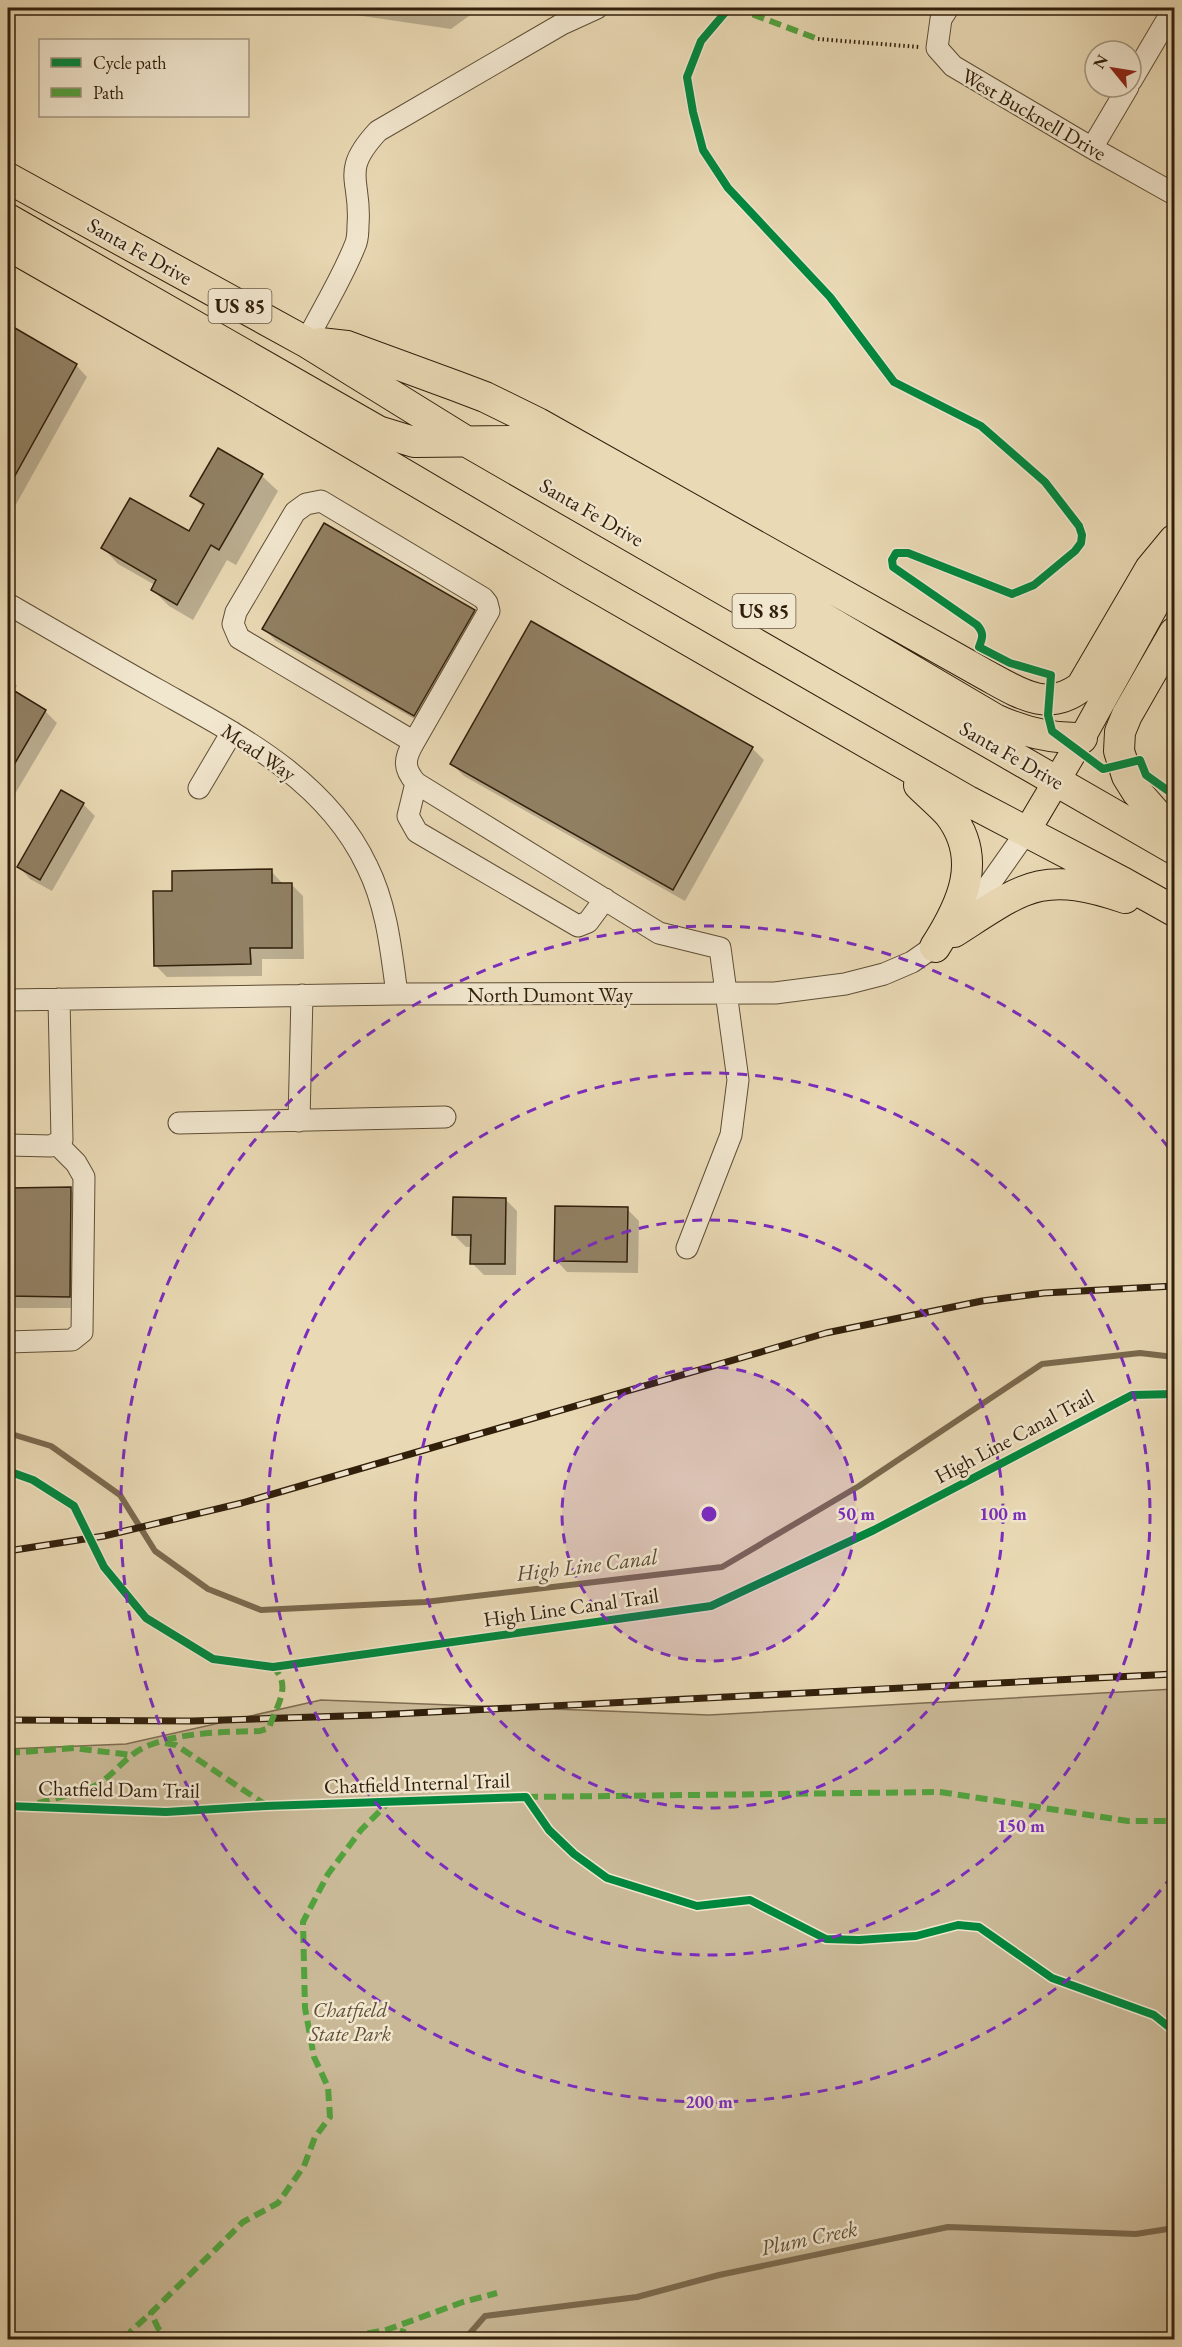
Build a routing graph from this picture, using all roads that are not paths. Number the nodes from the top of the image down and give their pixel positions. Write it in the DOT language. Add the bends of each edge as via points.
graph roads {
  1 [pos="597,8"];
  2 [pos="948,8"];
  3 [pos="1174,8"];
  4 [pos="1143,61"];
  5 [pos="1121,99"];
  6 [pos="1092,148"];
  7 [pos="8,178"];
  8 [pos="1174,194"];
  9 [pos="8,219"];
  10 [pos="8,244"];
  11 [pos="306,342"];
  12 [pos="469,443"];
  13 [pos="1174,540"];
  14 [pos="1174,572"];
  15 [pos="8,604"];
  16 [pos="1174,633"];
  17 [pos="232,732"];
  18 [pos="1082,738"];
  19 [pos="414,742"];
  20 [pos="882,750"];
  21 [pos="1057,781"];
  22 [pos="416,783"];
  23 [pos="199,788"];
  24 [pos="1027,831"];
  25 [pos="1174,834"];
  26 [pos="1174,849"];
  27 [pos="605,899"];
  28 [pos="1174,913"];
  29 [pos="944,940"];
  30 [pos="725,993"];
  31 [pos="397,994"];
  32 [pos="302,995"];
  33 [pos="59,999"];
  34 [pos="8,1000"];
  35 [pos="445,1117"];
  36 [pos="299,1121"];
  37 [pos="179,1123"];
  38 [pos="57,1144"];
  39 [pos="8,1145"];
  40 [pos="687,1248"];
  41 [pos="8,1342"];
  1 -- 11 [label="street" via="562,24 378,131 363,147 355,164 357,241"];
  2 -- 6 [label="street, West Bucknell Drive" via="941,19 937,48 953,66"];
  3 -- 4 [label="street"];
  5 -- 6 [label="street"];
  6 -- 8 [label="street, West Bucknell Drive"];
  7 -- 11 [label="highway, Santa Fe Drive / US 85"];
  9 -- 12 [label="highway" via="378,431 414,442"];
  10 -- 20 [label="highway, US 85"];
  11 -- 12 [label="highway, Santa Fe Drive / US 85"];
  11 -- 13 [label="highway" via="347,346 528,417 1029,697 1060,699 1081,687 1150,569"];
  12 -- 18 [label="highway" via="528,444 994,719 1015,728 1066,739"];
  12 -- 21 [label="highway, Santa Fe Drive / US 85"];
  14 -- 18 [label="main road"];
  15 -- 17 [label="street, Mead Way"];
  16 -- 25 [label="highway" via="1127,715 1120,732 1119,751 1126,776"];
  17 -- 23 [label="street"];
  17 -- 31 [label="street, Mead Way" via="314,792 352,839 384,911"];
  18 -- 21 [label="main road"];
  19 -- 19 [label="street" via="489,611 487,603 321,501 306,504 295,512 236,612 233,624 239,638"];
  19 -- 22 [label="street" via="407,754 407,772"];
  20 -- 24 [label="highway, US 85"];
  20 -- 29 [label="highway" via="949,814 966,850 965,890"];
  21 -- 24 [label="main road"];
  21 -- 26 [label="highway, Santa Fe Drive / US 85"];
  22 -- 27 [label="street"];
  22 -- 27 [label="street" via="408,816 417,832 578,926 588,922"];
  24 -- 28 [label="highway, US 85"];
  24 -- 29 [label="street, North Dumont Way" via="976,907"];
  27 -- 30 [label="street" via="659,933 720,948"];
  28 -- 29 [label="highway" via="1101,889 1059,883 1039,885 1010,896"];
  29 -- 30 [label="street, North Dumont Way" via="912,962 845,984 775,993"];
  30 -- 31 [label="street, North Dumont Way"];
  30 -- 40 [label="street" via="738,1080 731,1135"];
  31 -- 32 [label="street, North Dumont Way"];
  32 -- 33 [label="street, North Dumont Way"];
  32 -- 36 [label="street"];
  33 -- 34 [label="street, North Dumont Way"];
  33 -- 38 [label="street" via="62,1140"];
  35 -- 36 [label="street"];
  36 -- 37 [label="street"];
  38 -- 39 [label="street"];
  38 -- 41 [label="street" via="76,1163 84,1178 82,1332 72,1340"];
}
